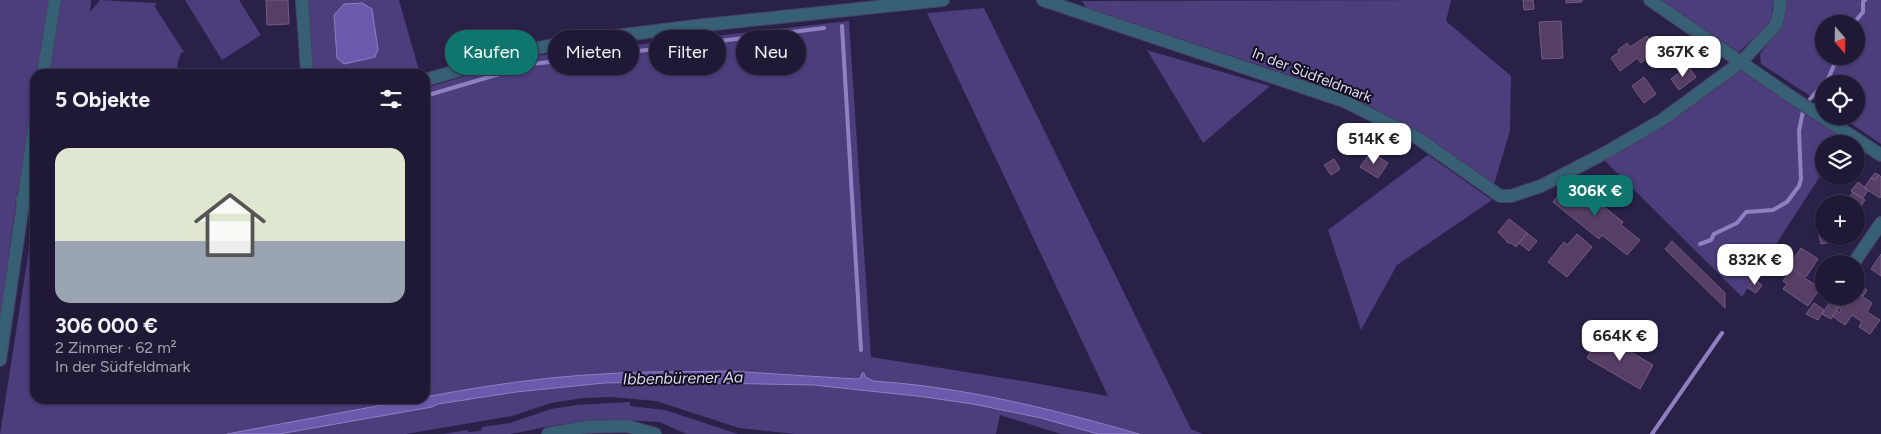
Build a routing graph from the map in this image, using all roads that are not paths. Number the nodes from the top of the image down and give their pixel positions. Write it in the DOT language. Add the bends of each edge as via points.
graph roads {
  1 [pos="55,0"];
  2 [pos="302,0"];
  3 [pos="943,0"];
  4 [pos="1043,0"];
  5 [pos="1650,0"];
  6 [pos="1780,0"];
  7 [pos="1075,5"];
  8 [pos="1741,62"];
  9 [pos="44,69"];
  10 [pos="307,69"];
  11 [pos="430,79"];
  12 [pos="30,152"];
  13 [pos="1881,155"];
  14 [pos="30,198"];
  15 [pos="22,200"];
  16 [pos="1881,223"];
  17 [pos="1859,255"];
  18 [pos="0,360"];
  19 [pos="548,434"];
  20 [pos="655,434"];
  1 -- 9 [label="street"];
  2 -- 10 [label="street"];
  3 -- 11 [label="street" via="574,41 533,49"];
  4 -- 7 [label="street, In der Südfeldmark"];
  5 -- 8 [label="street"];
  6 -- 8 [label="street, In der Südfeldmark" via="1776,25"];
  7 -- 8 [label="street, In der Südfeldmark" via="1344,101 1416,137 1500,196 1511,196 1541,186 1605,153 1662,120"];
  8 -- 13 [label="street"];
  12 -- 15 [label="street"];
  14 -- 15 [label="street"];
  15 -- 18 [label="street"];
  16 -- 17 [label="street"];
  19 -- 20 [label="street" via="586,427 627,426"];
}
